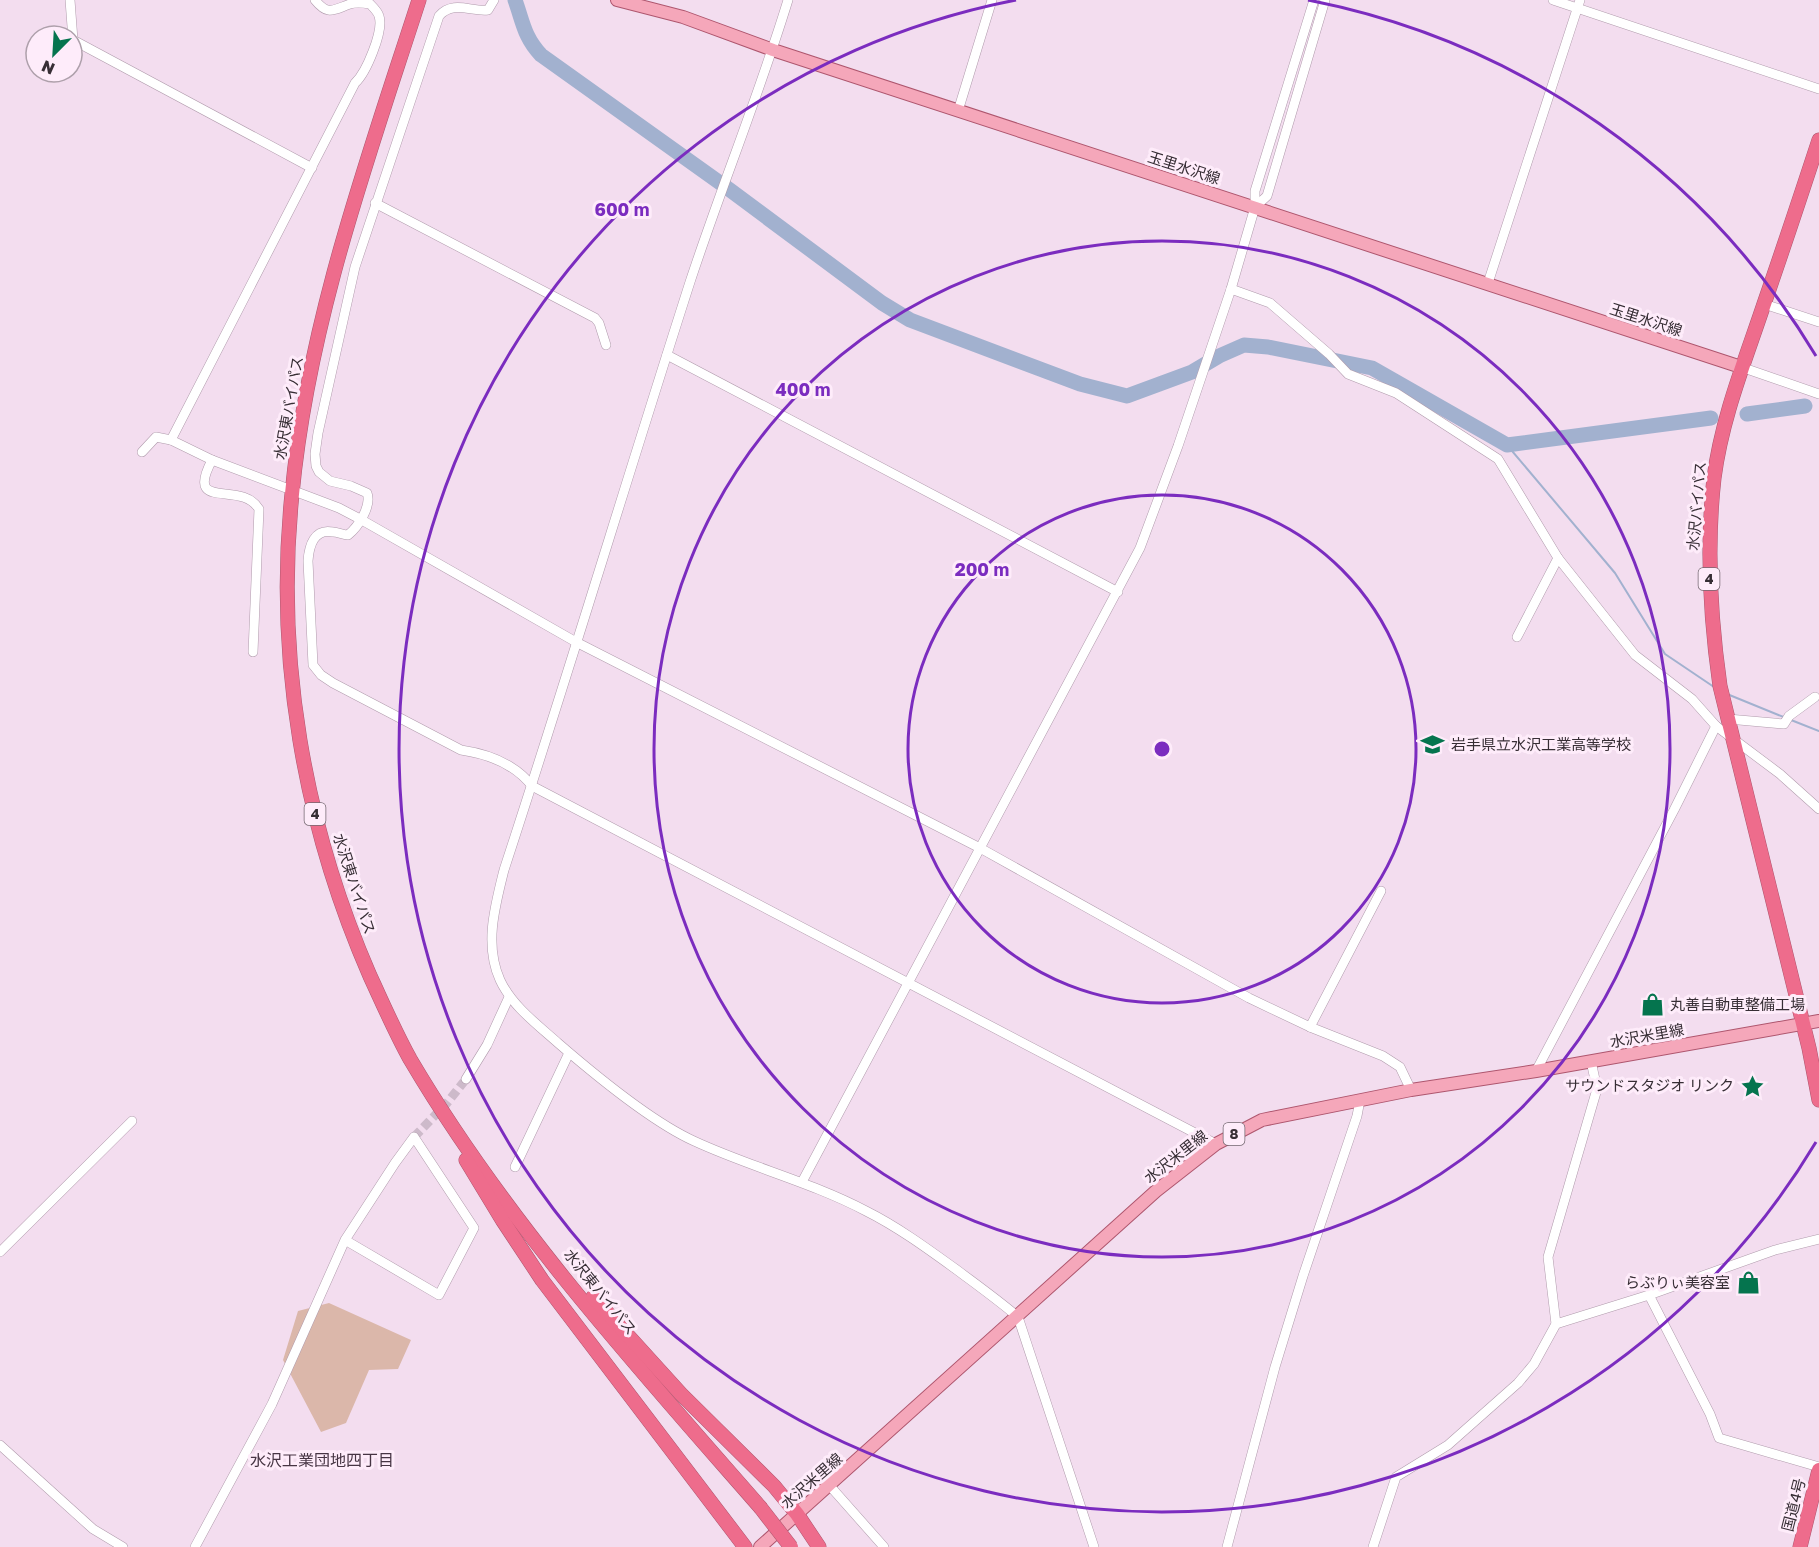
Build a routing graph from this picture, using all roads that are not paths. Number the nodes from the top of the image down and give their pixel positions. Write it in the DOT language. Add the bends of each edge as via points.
graph roads {
  1 [pos="70,0"];
  2 [pos="315,0"];
  3 [pos="419,0"];
  4 [pos="494,0"];
  5 [pos="617,0"];
  6 [pos="788,0"];
  7 [pos="992,0"];
  8 [pos="1314,0"];
  9 [pos="1325,0"];
  10 [pos="1553,0"];
  11 [pos="1579,4"];
  12 [pos="773,50"];
  13 [pos="1819,88"];
  14 [pos="958,111"];
  15 [pos="1819,140"];
  16 [pos="312,168"];
  17 [pos="375,203"];
  18 [pos="1255,207"];
  19 [pos="1488,283"];
  20 [pos="1231,290"];
  21 [pos="1764,304"];
  22 [pos="1819,322"];
  23 [pos="606,345"];
  24 [pos="667,356"];
  25 [pos="1741,367"];
  26 [pos="1819,394"];
  27 [pos="171,440"];
  28 [pos="142,452"];
  29 [pos="212,460"];
  30 [pos="292,490"];
  31 [pos="360,519"];
  32 [pos="1558,558"];
  33 [pos="1118,592"];
  34 [pos="1517,637"];
  35 [pos="576,642"];
  36 [pos="253,652"];
  37 [pos="1815,697"];
  38 [pos="1722,723"];
  39 [pos="1731,736"];
  40 [pos="532,786"];
  41 [pos="1819,809"];
  42 [pos="980,849"];
  43 [pos="1381,891"];
  44 [pos="909,983"];
  45 [pos="509,997"];
  46 [pos="1819,1021"];
  47 [pos="1802,1024"];
  48 [pos="1310,1026"];
  49 [pos="569,1053"];
  50 [pos="408,1056"];
  51 [pos="1591,1061"];
  52 [pos="1536,1071"];
  53 [pos="466,1079"];
  54 [pos="1411,1090"];
  55 [pos="1360,1100"];
  56 [pos="1819,1100"];
  57 [pos="132,1121"];
  58 [pos="1216,1144"];
  59 [pos="515,1167"];
  60 [pos="802,1182"];
  61 [pos="523,1224"];
  62 [pos="1819,1239"];
  63 [pos="345,1240"];
  64 [pos="0,1252"];
  65 [pos="1649,1295"];
  66 [pos="1018,1317"];
  67 [pos="1556,1324"];
  68 [pos="0,1445"];
  69 [pos="1819,1468"];
  70 [pos="830,1486"];
  71 [pos="797,1514"];
  72 [pos="123,1547"];
  73 [pos="195,1547"];
  74 [pos="745,1547"];
  75 [pos="760,1547"];
  76 [pos="791,1547"];
  77 [pos="819,1547"];
  78 [pos="884,1547"];
  79 [pos="1094,1547"];
  80 [pos="1227,1547"];
  81 [pos="1373,1547"];
  82 [pos="1800,1547"];
  1 -- 16 [label="street" via="73,40"];
  2 -- 16 [label="street" via="323,9 333,11 353,3 370,3 379,15 380,29 363,75 355,83"];
  3 -- 30 [label="highway, 水沢東バイパス / 4" via="340,251 318,336"];
  4 -- 17 [label="street" via="488,10 450,6 439,16"];
  5 -- 12 [label="main road, 玉里水沢線" via="683,17"];
  6 -- 12 [label="street"];
  7 -- 14 [label="street"];
  8 -- 18 [label="street" via="1255,191"];
  9 -- 18 [label="street" via="1267,196"];
  10 -- 11 [label="street"];
  11 -- 13 [label="street"];
  11 -- 19 [label="street"];
  12 -- 14 [label="main road, 玉里水沢線"];
  12 -- 24 [label="street" via="725,178"];
  14 -- 18 [label="main road, 玉里水沢線"];
  15 -- 21 [label="highway, 水沢バイパス / 4"];
  16 -- 27 [label="street"];
  17 -- 23 [label="street" via="595,318"];
  17 -- 31 [label="street" via="355,267 315,454 316,466 324,478 367,493 369,502"];
  18 -- 19 [label="main road, 玉里水沢線"];
  18 -- 20 [label="street"];
  19 -- 25 [label="main road, 玉里水沢線"];
  20 -- 32 [label="street" via="1270,303 1348,375 1396,393 1498,459"];
  20 -- 33 [label="street" via="1140,548"];
  21 -- 22 [label="street"];
  21 -- 25 [label="highway, 水沢バイパス / 4"];
  24 -- 33 [label="street"];
  24 -- 35 [label="street"];
  25 -- 26 [label="street"];
  25 -- 38 [label="highway, 水沢バイパス / 4" via="1714,477 1710,546 1711,625"];
  27 -- 28 [label="street" via="156,437"];
  27 -- 29 [label="street"];
  29 -- 30 [label="street"];
  29 -- 36 [label="street" via="204,476 208,490 248,497 259,509"];
  30 -- 31 [label="street"];
  30 -- 50 [label="highway, 水沢東バイパス / 4" via="288,639 293,694 312,800 341,905"];
  31 -- 35 [label="street"];
  31 -- 40 [label="street" via="348,536 322,532 309,548 313,665 333,683 461,750 484,753 522,773"];
  32 -- 34 [label="street"];
  32 -- 38 [label="street" via="1635,654"];
  33 -- 42 [label="street"];
  35 -- 40 [label="street"];
  35 -- 42 [label="street"];
  37 -- 38 [label="street" via="1784,724"];
  38 -- 39 [label="highway, 水沢バイパス / 4"];
  38 -- 52 [label="street"];
  39 -- 41 [label="street"];
  39 -- 47 [label="highway, 水沢バイパス / 4"];
  40 -- 44 [label="street"];
  40 -- 45 [label="street" via="493,916 494,962"];
  42 -- 44 [label="street"];
  42 -- 48 [label="street" via="1249,998"];
  43 -- 48 [label="street"];
  44 -- 58 [label="street"];
  44 -- 60 [label="street"];
  45 -- 49 [label="street"];
  45 -- 53 [label="street"];
  46 -- 47 [label="main road, 水沢米里線"];
  47 -- 51 [label="main road, 水沢米里線 / 8"];
  47 -- 56 [label="highway, 4"];
  48 -- 54 [label="street" via="1383,1056 1400,1067"];
  49 -- 59 [label="street"];
  49 -- 60 [label="street" via="647,1113 692,1140"];
  50 -- 61 [label="highway, 水沢東バイパス / 4" via="474,1158"];
  50 -- 74 [label="highway" via="463,1156 542,1280"];
  51 -- 52 [label="main road, 水沢米里線 / 8"];
  51 -- 67 [label="street" via="1597,1089 1548,1257"];
  52 -- 54 [label="main road, 水沢米里線 / 8"];
  54 -- 55 [label="main road, 水沢米里線 / 8"];
  55 -- 58 [label="main road, 水沢米里線 / 8" via="1262,1120"];
  55 -- 80 [label="street" via="1275,1367"];
  57 -- 64 [label="street"];
  58 -- 66 [label="main road, 水沢米里線 / 8" via="1156,1191"];
  60 -- 66 [label="street" via="866,1211 924,1246"];
  61 -- 71 [label="highway" via="681,1394 752,1461"];
  61 -- 76 [label="highway, 水沢東バイパス / 4, bridge"];
  62 -- 65 [label="street" via="1775,1250"];
  63 -- 63 [label="street" via="414,1137 474,1228 439,1294"];
  63 -- 73 [label="street" via="272,1404"];
  65 -- 67 [label="street"];
  65 -- 69 [label="street" via="1719,1438"];
  66 -- 70 [label="main road, 水沢米里線 / 8"];
  66 -- 79 [label="street"];
  67 -- 81 [label="street" via="1534,1364 1518,1383 1448,1445 1396,1477"];
  68 -- 72 [label="street" via="93,1528"];
  69 -- 82 [label="highway, 国道4号"];
  70 -- 71 [label="main road, 水沢米里線 / 8"];
  70 -- 78 [label="street"];
  71 -- 75 [label="main road, 水沢米里線 / 8"];
  71 -- 77 [label="highway"];
}
